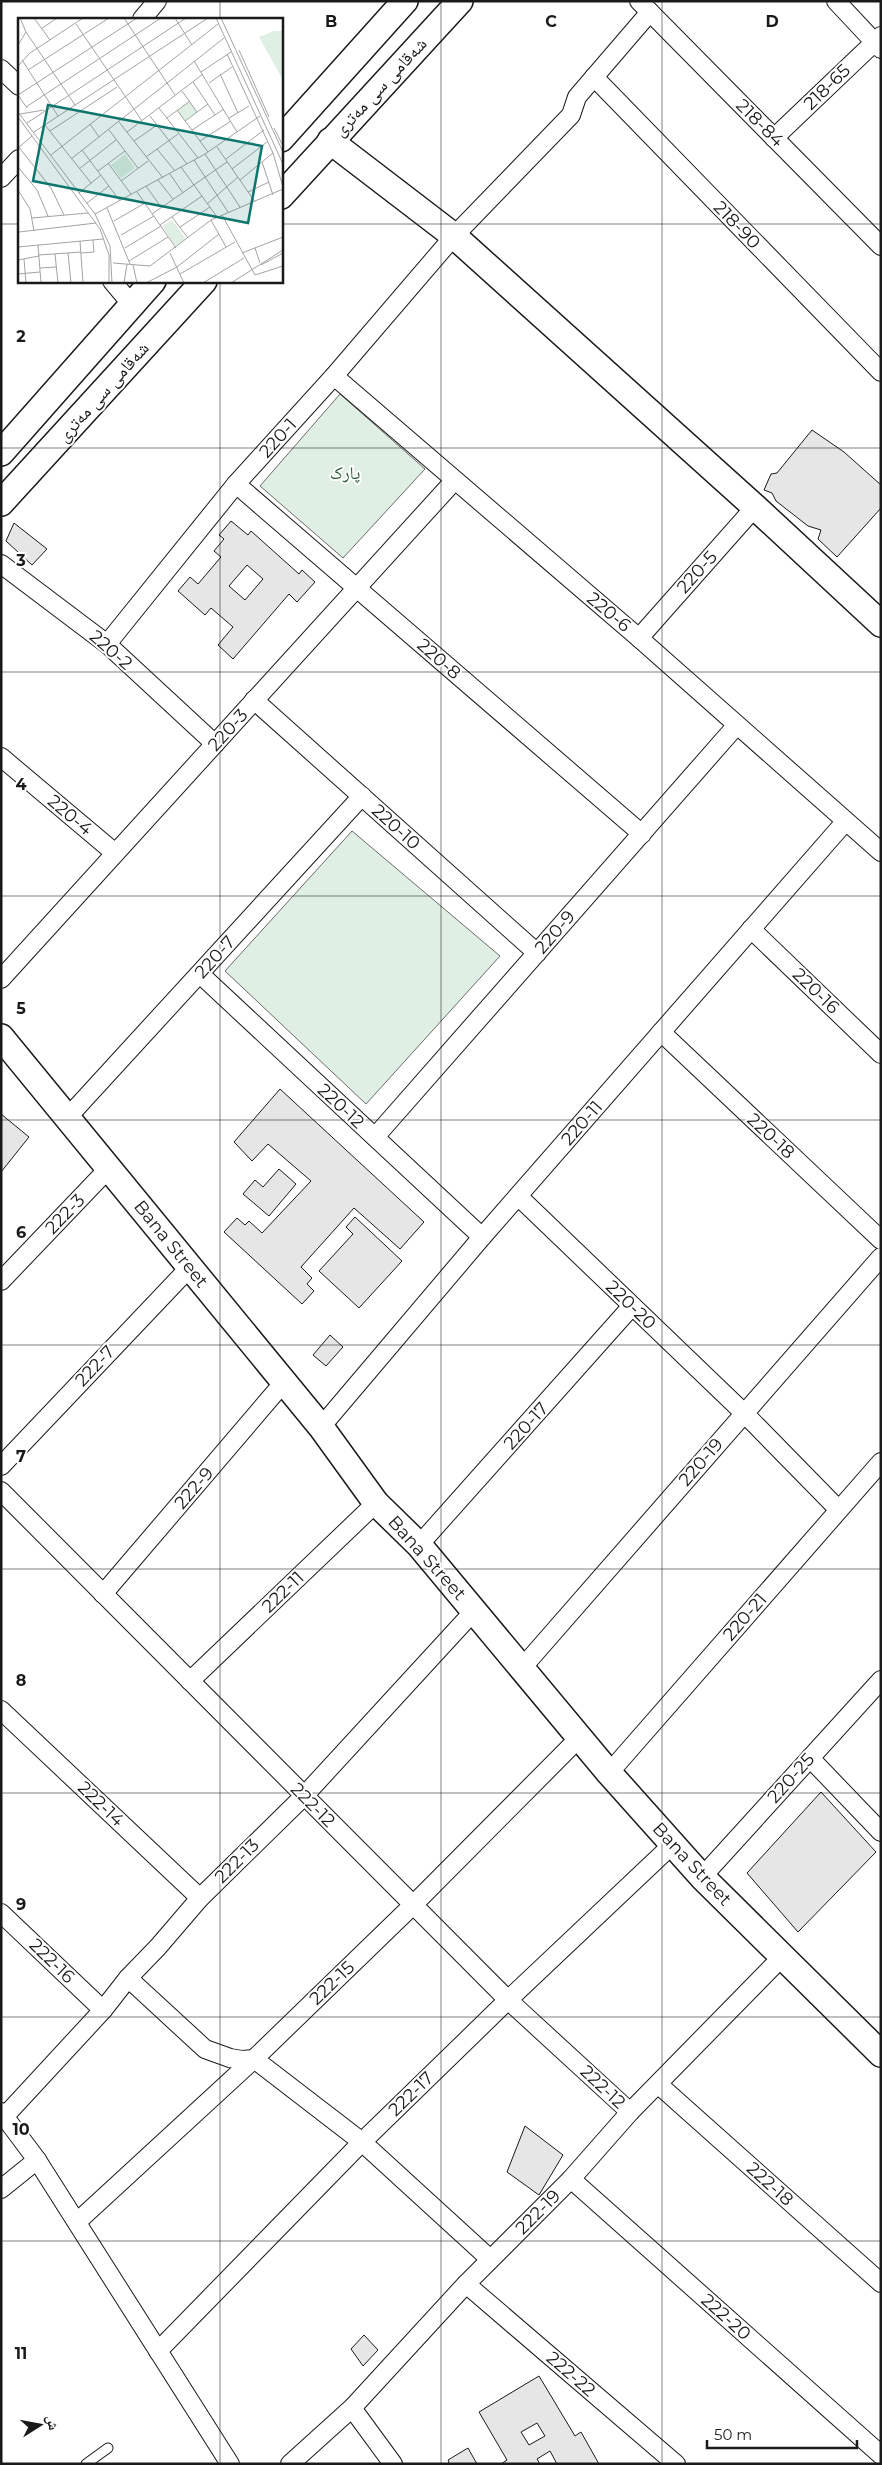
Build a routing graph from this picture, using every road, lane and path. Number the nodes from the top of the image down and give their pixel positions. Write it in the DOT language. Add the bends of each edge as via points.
graph roads {
  1 [pos="157,1"];
  2 [pos="405,1"];
  3 [pos="460,1"];
  4 [pos="836,1"];
  5 [pos="645,7"];
  6 [pos="143,18"];
  7 [pos="878,42"];
  8 [pos="1,69"];
  9 [pos="594,77"];
  10 [pos="18,85"];
  11 [pos="282,138"];
  12 [pos="774,138"];
  13 [pos="330,142"];
  14 [pos="282,195"];
  15 [pos="454,236"];
  16 [pos="881,246"];
  17 [pos="113,282"];
  18 [pos="152,282"];
  19 [pos="203,282"];
  20 [pos="132,305"];
  21 [pos="881,372"];
  22 [pos="334,376"];
  23 [pos="1,453"];
  24 [pos="454,481"];
  25 [pos="236,484"];
  26 [pos="1,503"];
  27 [pos="755,507"];
  28 [pos="1,564"];
  29 [pos="356,588"];
  30 [pos="881,624"];
  31 [pos="639,638"];
  32 [pos="107,644"];
  33 [pos="254,700"];
  34 [pos="736,726"];
  35 [pos="215,744"];
  36 [pos="1,757"];
  37 [pos="362,796"];
  38 [pos="845,822"];
  39 [pos="642,834"];
  40 [pos="881,852"];
  41 [pos="115,853"];
  42 [pos="751,929"];
  43 [pos="537,953"];
  44 [pos="200,974"];
  45 [pos="1,979"];
  46 [pos="661,1032"];
  47 [pos="1,1037"];
  48 [pos="881,1054"];
  49 [pos="67,1118"];
  50 [pos="375,1137"];
  51 [pos="109,1168"];
  52 [pos="518,1196"];
  53 [pos="482,1237"];
  54 [pos="881,1240"];
  55 [pos="881,1257"];
  56 [pos="190,1267"];
  57 [pos="1,1281"];
  58 [pos="632,1306"];
  59 [pos="284,1382"];
  60 [pos="744,1413"];
  61 [pos="321,1426"];
  62 [pos="881,1462"];
  63 [pos="1,1466"];
  64 [pos="1,1491"];
  65 [pos="376,1503"];
  66 [pos="838,1509"];
  67 [pos="419,1545"];
  68 [pos="103,1594"];
  69 [pos="474,1611"];
  70 [pos="522,1668"];
  71 [pos="881,1680"];
  72 [pos="190,1681"];
  73 [pos="1,1710"];
  74 [pos="580,1737"];
  75 [pos="810,1758"];
  76 [pos="609,1772"];
  77 [pos="304,1796"];
  78 [pos="881,1832"];
  79 [pos="672,1845"];
  80 [pos="702,1877"];
  81 [pos="200,1898"];
  82 [pos="413,1905"];
  83 [pos="1,1912"];
  84 [pos="782,1957"];
  85 [pos="128,1978"];
  86 [pos="508,2000"];
  87 [pos="103,2010"];
  88 [pos="881,2054"];
  89 [pos="254,2059"];
  90 [pos="659,2085"];
  91 [pos="630,2112"];
  92 [pos="3,2114"];
  93 [pos="362,2142"];
  94 [pos="37,2160"];
  95 [pos="571,2179"];
  96 [pos="1,2189"];
  97 [pos="77,2222"];
  98 [pos="490,2259"];
  99 [pos="881,2283"];
  100 [pos="466,2284"];
  101 [pos="158,2351"];
  102 [pos="352,2408"];
  103 [pos="108,2448"];
  104 [pos="881,2455"];
  105 [pos="86,2464"];
  106 [pos="230,2464"];
  107 [pos="290,2464"];
  108 [pos="393,2464"];
  109 [pos="676,2464"];
  1 -- 6 [label="street"];
  2 -- 11 [label="street"];
  3 -- 13 [label="street, شەقامی سی مەتری"];
  4 -- 7 [label="street"];
  5 -- 9 [label="street, 220-1"];
  5 -- 12 [label="street, 218-84"];
  7 -- 12 [label="street, 218-65"];
  8 -- 10 [label="street"];
  9 -- 15 [label="street, 220-1" via="577,97 570,115"];
  9 -- 21 [label="street, 218-90"];
  12 -- 16 [label="street, 218-84"];
  13 -- 14 [label="street, شەقامی سی مەتری"];
  13 -- 15 [label="street"];
  15 -- 22 [label="street, 220-1"];
  15 -- 27 [label="street"];
  17 -- 20 [label="street"];
  18 -- 20 [label="street, شەقامی سی مەتری"];
  19 -- 26 [label="street, شەقامی سی مەتری"];
  20 -- 23 [label="street, شەقامی سی مەتری"];
  22 -- 24 [label="street, 220-6"];
  22 -- 25 [label="street, 220-1"];
  24 -- 29 [label="street, 220-3"];
  24 -- 31 [label="street, 220-6"];
  25 -- 29 [label="street, 220-8"];
  25 -- 32 [label="street, 220-1"];
  27 -- 30 [label="street"];
  27 -- 31 [label="street, 220-5"];
  28 -- 32 [label="street, 220-2"];
  29 -- 33 [label="street, 220-3"];
  29 -- 39 [label="street, 220-8"];
  31 -- 34 [label="street, 220-6"];
  32 -- 35 [label="street, 220-2"];
  33 -- 35 [label="street, 220-3"];
  33 -- 37 [label="street, 220-10"];
  34 -- 38 [label="street, 220-6"];
  34 -- 39 [label="street, 220-9"];
  35 -- 41 [label="street, 220-3"];
  36 -- 41 [label="street, 220-4"];
  37 -- 43 [label="street, 220-10"];
  37 -- 44 [label="street, 220-7"];
  38 -- 40 [label="street, 220-6"];
  38 -- 42 [label="street, 220-11"];
  39 -- 43 [label="street, 220-9"];
  41 -- 45 [label="street, 220-3"];
  42 -- 46 [label="street, 220-11"];
  42 -- 48 [label="street, 220-16"];
  43 -- 50 [label="street, 220-9"];
  44 -- 49 [label="street, 220-7"];
  44 -- 50 [label="street, 220-12"];
  46 -- 52 [label="street, 220-11"];
  46 -- 54 [label="street, 220-18"];
  47 -- 49 [label="street, Bana Street"];
  49 -- 51 [label="street, Bana Street"];
  50 -- 53 [label="street, 220-12"];
  51 -- 56 [label="street, Bana Street"];
  51 -- 57 [label="street, 222-3"];
  52 -- 53 [label="street, 220-11"];
  52 -- 58 [label="street, 220-20"];
  53 -- 61 [label="street, 220-11"];
  55 -- 60 [label="street, 220-19"];
  56 -- 59 [label="street, Bana Street"];
  56 -- 63 [label="street, 222-7"];
  58 -- 60 [label="street, 220-20"];
  58 -- 67 [label="street, 220-17"];
  59 -- 61 [label="street, Bana Street"];
  59 -- 68 [label="street, 222-9"];
  60 -- 66 [label="street, 220-20"];
  60 -- 70 [label="street, 220-19"];
  61 -- 65 [label="street, Bana Street"];
  62 -- 66 [label="street, 220-21"];
  64 -- 68 [label="street, 222-12"];
  65 -- 67 [label="street, Bana Street"];
  65 -- 72 [label="street, 222-11"];
  66 -- 76 [label="street, 220-21"];
  67 -- 69 [label="street, Bana Street"];
  68 -- 72 [label="street, 222-12"];
  69 -- 70 [label="street, Bana Street"];
  69 -- 77 [label="street, 222-13"];
  70 -- 74 [label="street, Bana Street"];
  71 -- 75 [label="street, 220-25"];
  72 -- 77 [label="street, 222-12"];
  73 -- 81 [label="street, 222-14"];
  74 -- 76 [label="street, Bana Street"];
  74 -- 82 [label="street, 222-15"];
  75 -- 78 [label="street"];
  75 -- 80 [label="street, 220-25"];
  76 -- 79 [label="street, Bana Street"];
  77 -- 81 [label="street, 222-13"];
  77 -- 82 [label="street, 222-12"];
  79 -- 80 [label="street, Bana Street"];
  79 -- 86 [label="street, 222-17"];
  80 -- 84 [label="street, Bana Street"];
  81 -- 85 [label="street, 222-13"];
  82 -- 86 [label="street, 222-12"];
  82 -- 89 [label="street, 222-15"];
  83 -- 87 [label="street, 222-16"];
  84 -- 88 [label="street, Bana Street"];
  84 -- 90 [label="street, 222-19"];
  85 -- 87 [label="street, 222-13"];
  85 -- 89 [label="street" via="205,2049 230,2058"];
  86 -- 91 [label="street, 222-12"];
  86 -- 93 [label="street, 222-17"];
  87 -- 92 [label="street, 222-13"];
  89 -- 93 [label="street"];
  89 -- 97 [label="street, 222-15"];
  90 -- 91 [label="street, 222-19"];
  90 -- 99 [label="street, 222-18"];
  91 -- 95 [label="street, 222-19"];
  92 -- 94 [label="street"];
  93 -- 98 [label="street"];
  93 -- 101 [label="street, 222-17"];
  94 -- 96 [label="street"];
  94 -- 97 [label="street"];
  95 -- 98 [label="street, 222-19"];
  95 -- 104 [label="street, 222-20"];
  97 -- 101 [label="street"];
  98 -- 100 [label="street, 222-19"];
  100 -- 102 [label="street, 222-19"];
  100 -- 109 [label="street, 222-22"];
  101 -- 106 [label="street"];
  102 -- 107 [label="street, 222-19"];
  102 -- 108 [label="street"];
  103 -- 105 [label="lane"];
}
